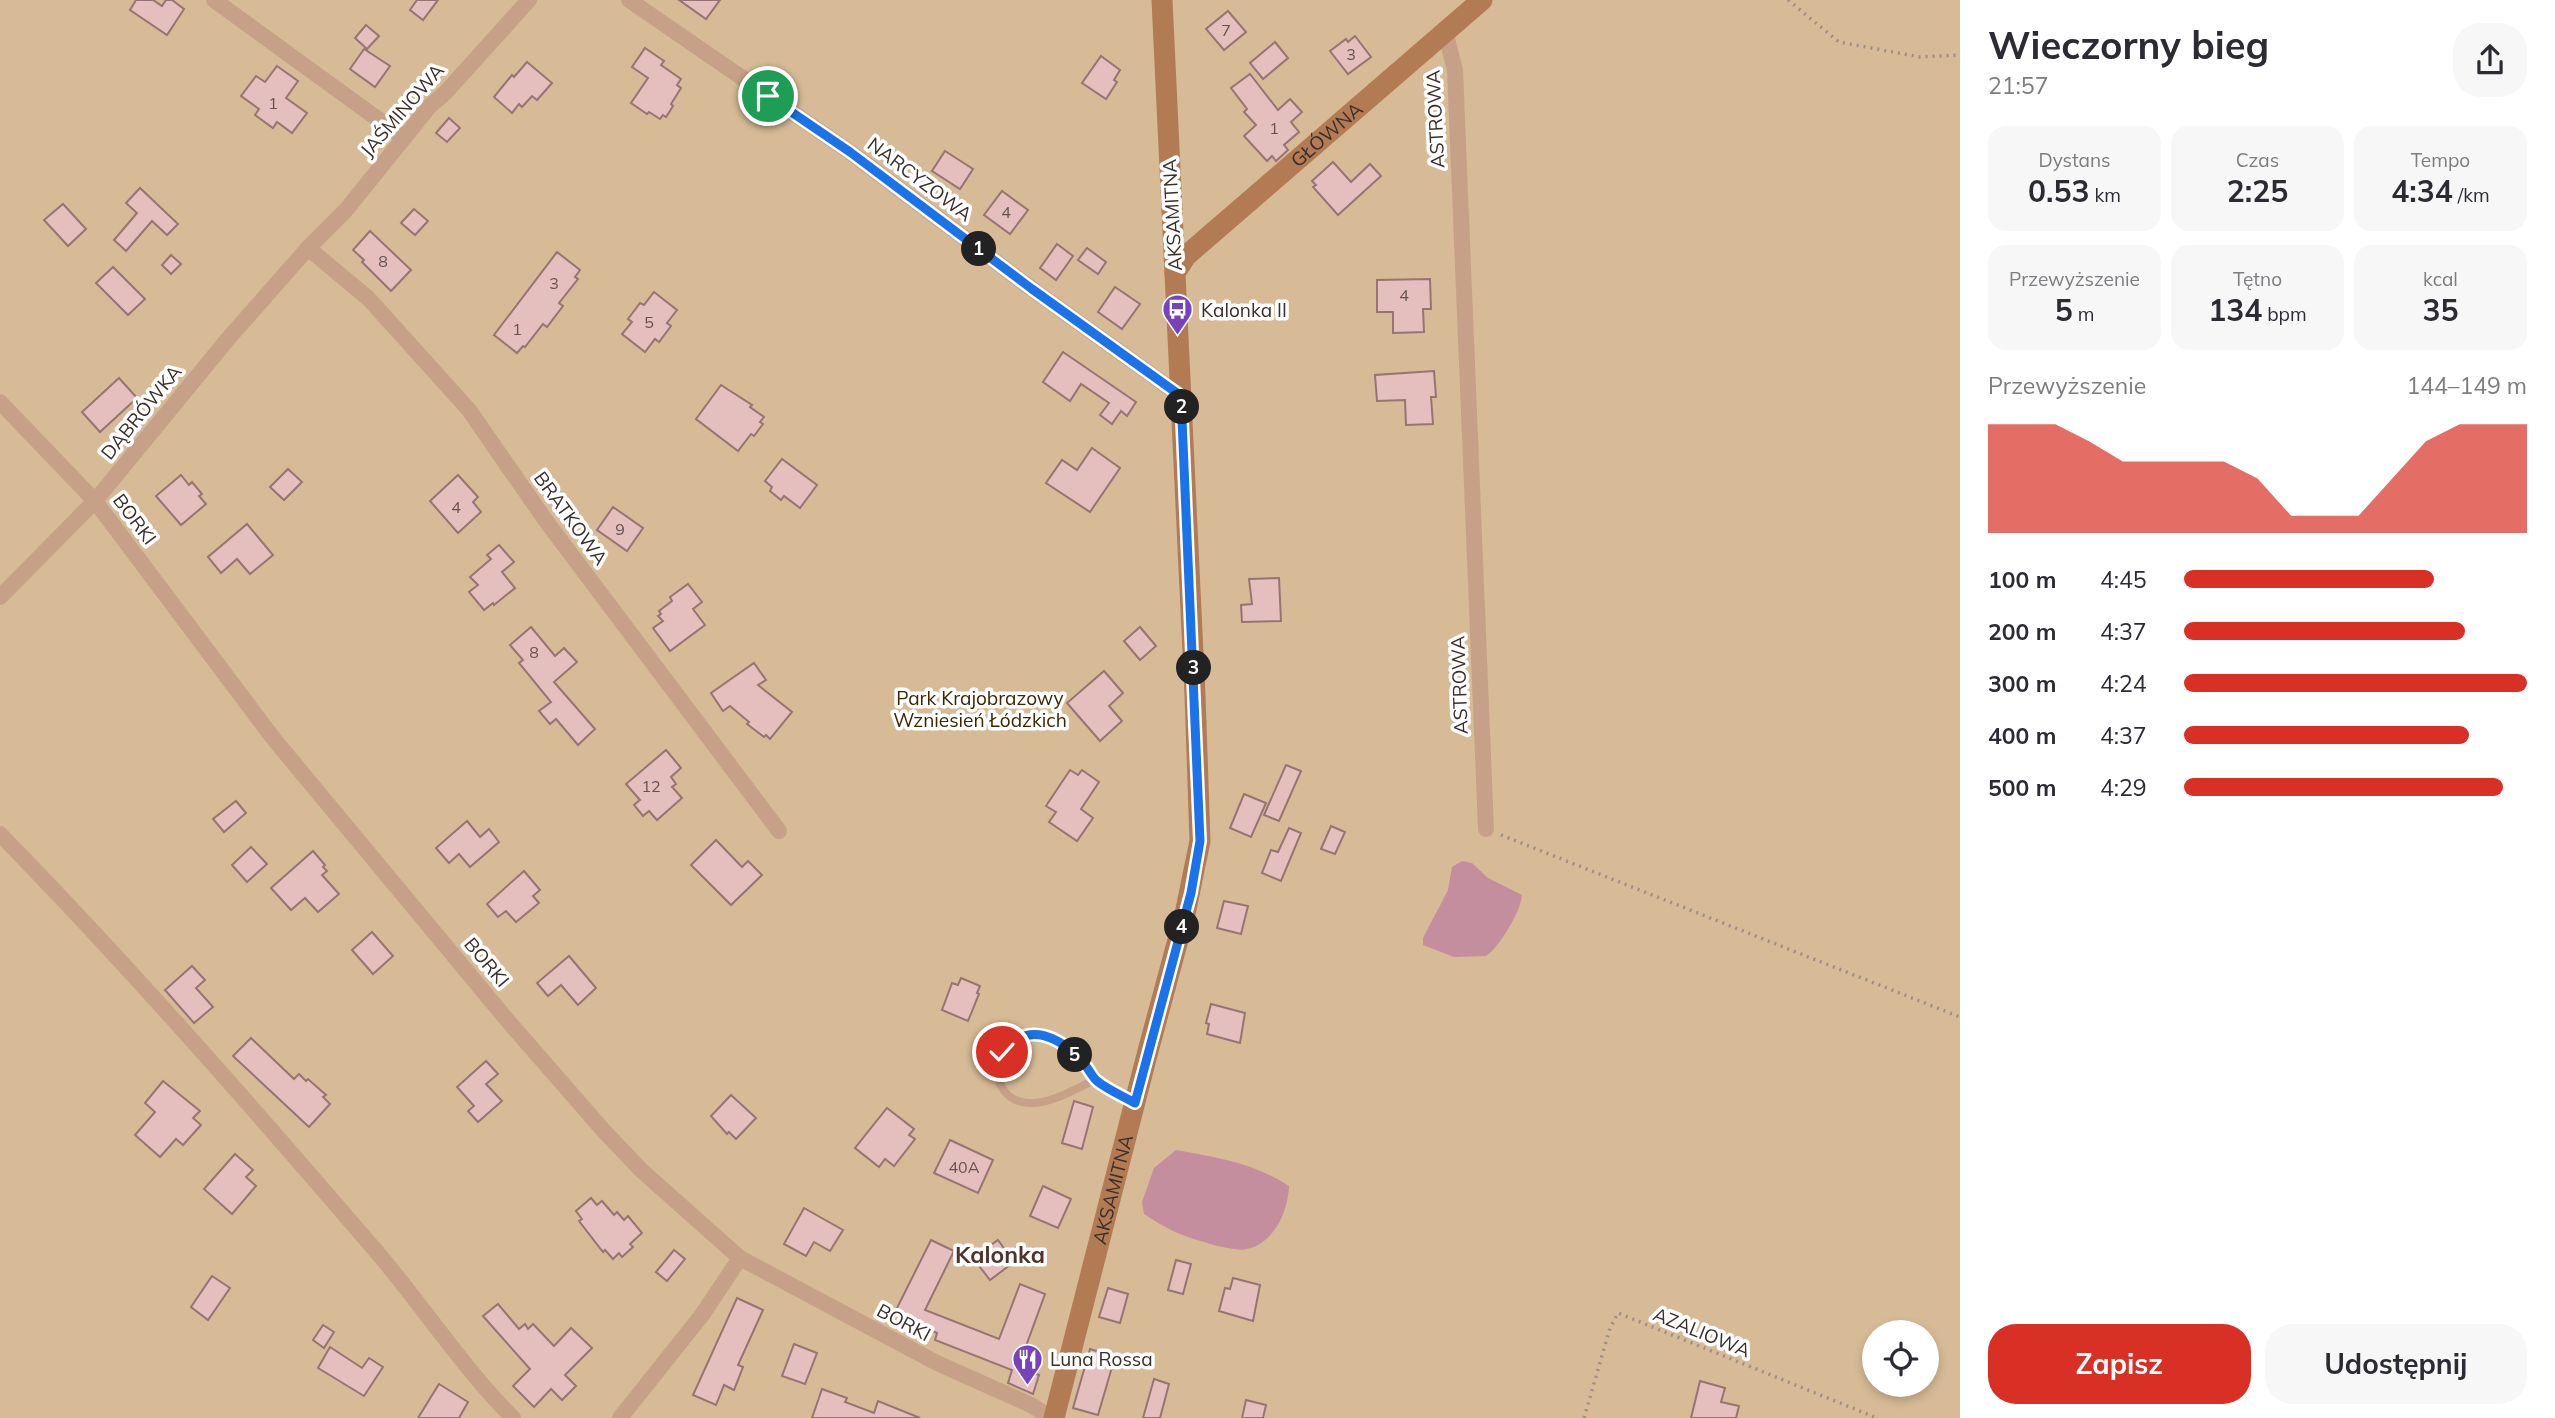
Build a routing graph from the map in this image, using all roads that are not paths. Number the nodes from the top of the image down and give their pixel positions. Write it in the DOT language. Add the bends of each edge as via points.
graph roads {
  1 [pos="214,0"];
  2 [pos="529,0"];
  3 [pos="629,0"];
  4 [pos="1162,0"];
  5 [pos="1482,0"];
  6 [pos="1445,31"];
  7 [pos="404,138"];
  8 [pos="308,248"];
  9 [pos="1175,272"];
  10 [pos="1181,396"];
  11 [pos="0,402"];
  12 [pos="95,501"];
  13 [pos="0,597"];
  14 [pos="1486,829"];
  15 [pos="779,831"];
  16 [pos="0,834"];
  17 [pos="1096,1080"];
  18 [pos="1135,1103"];
  19 [pos="740,1258"];
  20 [pos="513,1418"];
  21 [pos="620,1418"];
  22 [pos="1053,1418"];
  1 -- 7 [label="street"];
  2 -- 7 [label="street, JAŚMINOWA"];
  3 -- 10 [label="street, NARCYZOWA" via="850,152"];
  4 -- 9 [label="street, AKSAMITNA"];
  5 -- 6 [label="street, GŁÓWNA"];
  6 -- 9 [label="street, GŁÓWNA" via="1194,250"];
  6 -- 14 [label="street, ASTROWA" via="1455,70"];
  7 -- 8 [label="street, JAŚMINOWA" via="346,210"];
  8 -- 12 [label="street, DĄBRÓWKA"];
  8 -- 15 [label="street, BRATKOWA" via="369,299 469,410 546,521"];
  9 -- 10 [label="street, AKSAMITNA"];
  10 -- 18 [label="street, AKSAMITNA" via="1200,841 1191,893"];
  11 -- 12 [label="street, BORKI"];
  12 -- 13 [label="street, DĄBRÓWKA"];
  12 -- 19 [label="street, BORKI" via="273,738 508,1021 641,1170"];
  16 -- 20 [label="street" via="204,1053 378,1254 483,1388"];
  17 -- 17 [label="lane" via="1062,1044 1036,1034 1012,1040 998,1064 1002,1089 1031,1104"];
  17 -- 18 [label="lane"];
  18 -- 22 [label="street, AKSAMITNA"];
  19 -- 21 [label="street" via="702,1315"];
  19 -- 22 [label="street, BORKI" via="937,1363"];
}
